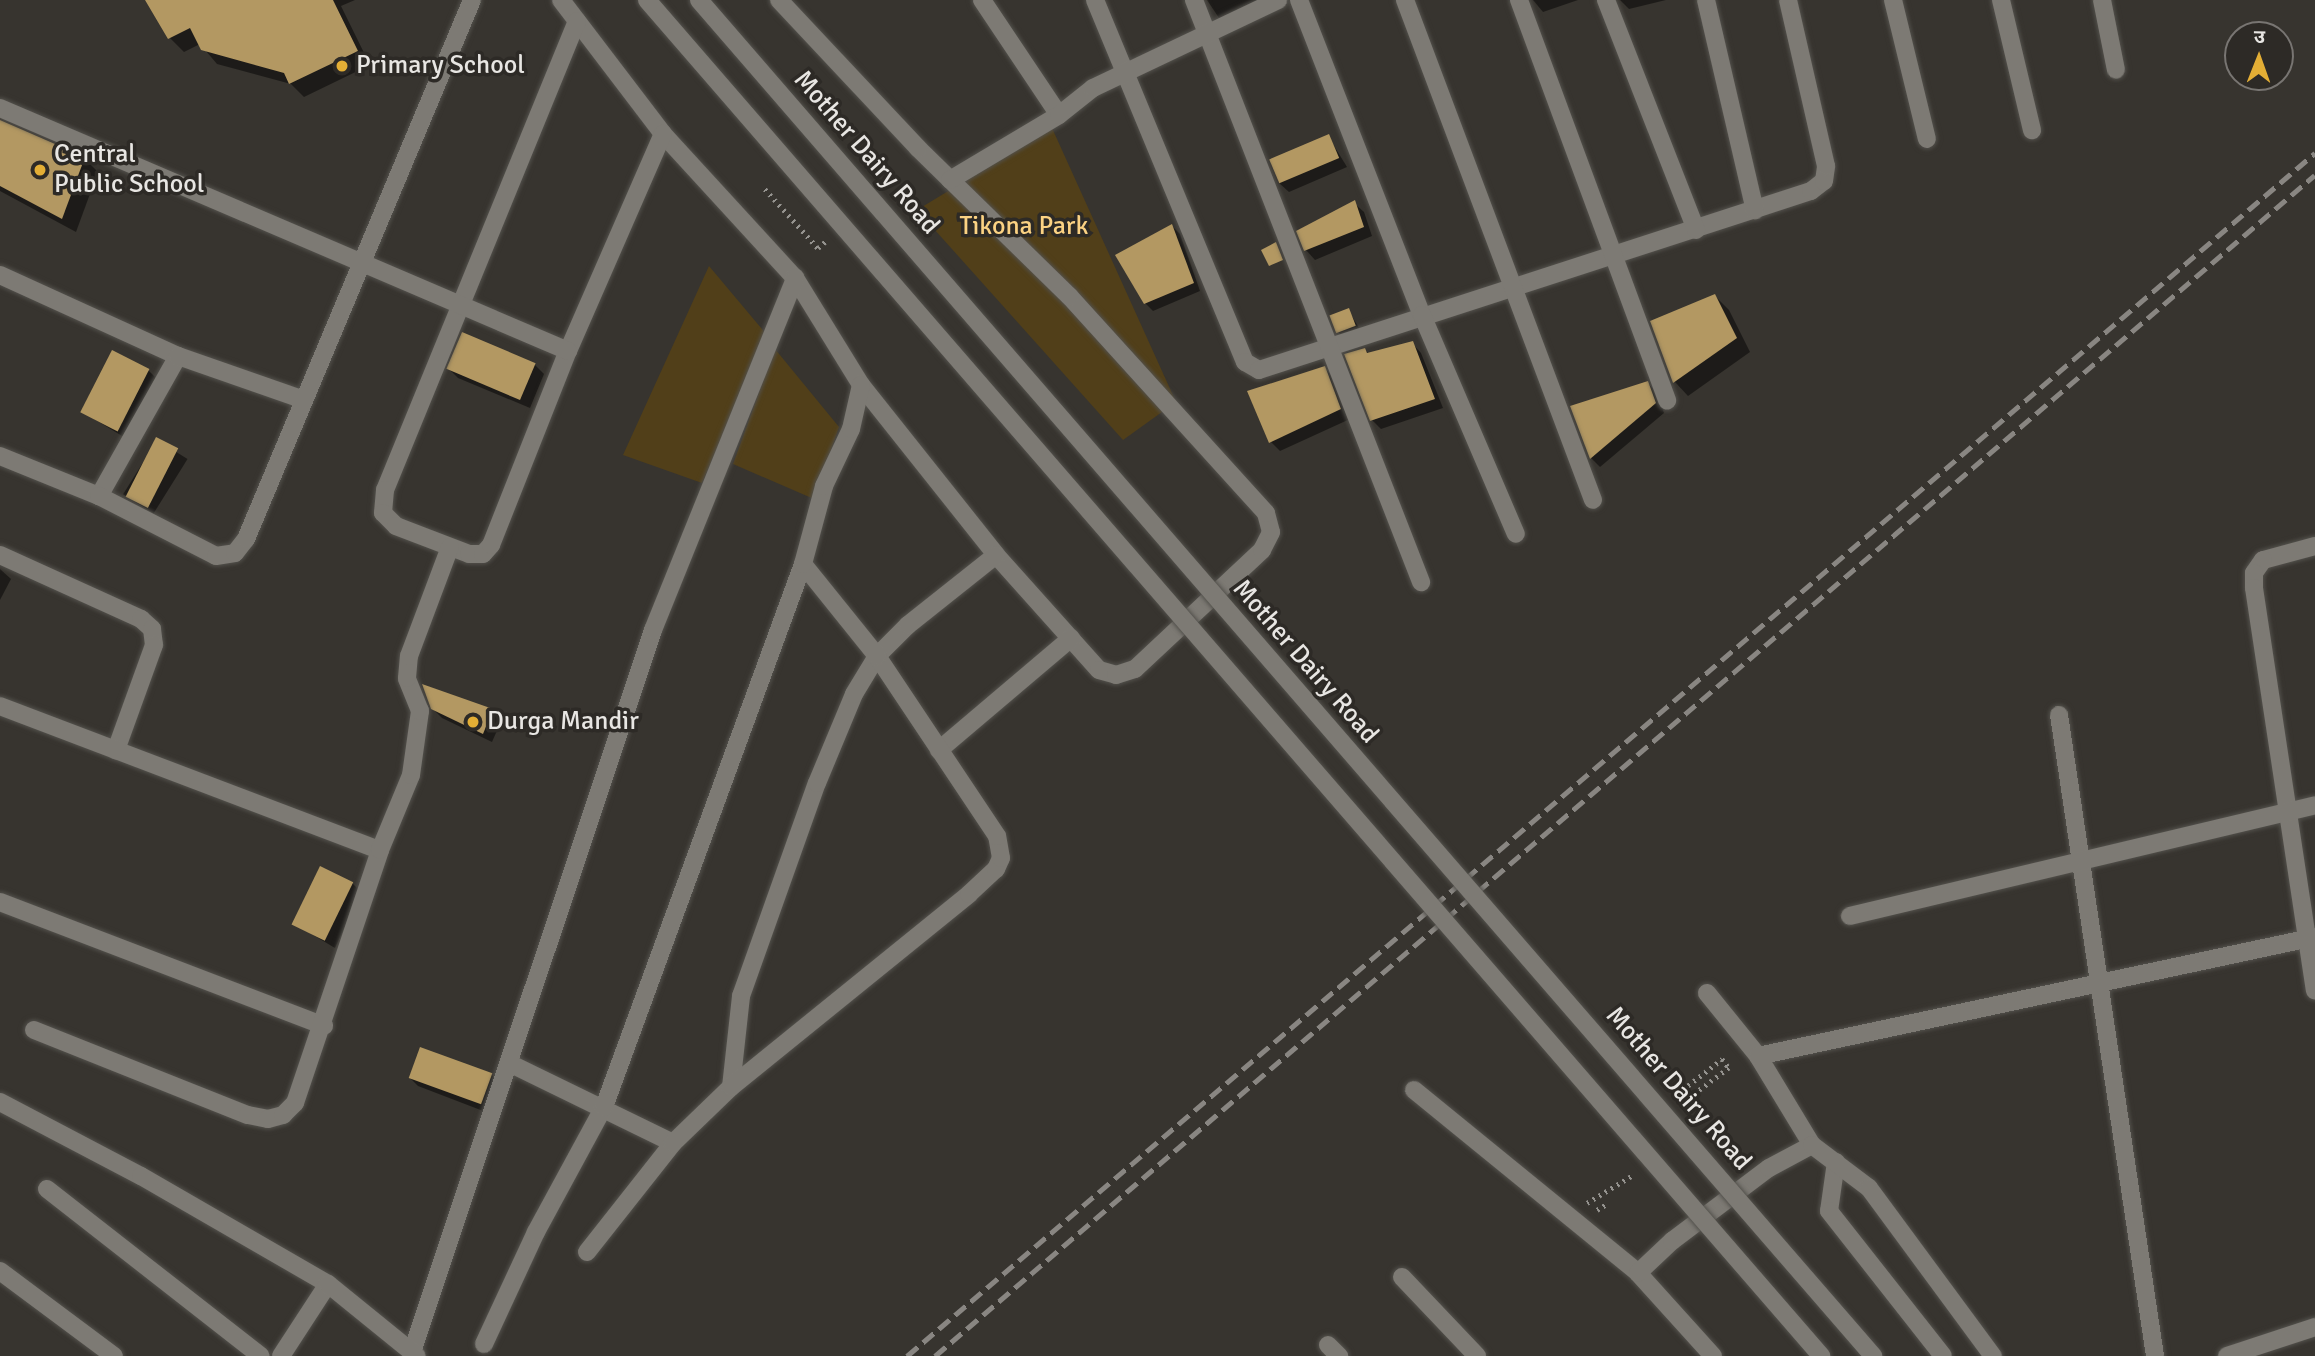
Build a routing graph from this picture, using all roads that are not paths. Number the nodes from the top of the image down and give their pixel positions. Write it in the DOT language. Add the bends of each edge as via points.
graph roads {
  1 [pos="472,0"];
  2 [pos="561,0"];
  3 [pos="647,0"];
  4 [pos="699,0"];
  5 [pos="779,0"];
  6 [pos="982,0"];
  7 [pos="1095,0"];
  8 [pos="1194,0"];
  9 [pos="1278,0"];
  10 [pos="1299,0"];
  11 [pos="1405,0"];
  12 [pos="1519,0"];
  13 [pos="1606,0"];
  14 [pos="1706,0"];
  15 [pos="1788,0"];
  16 [pos="1893,0"];
  17 [pos="2001,0"];
  18 [pos="2102,0"];
  19 [pos="577,21"];
  20 [pos="1208,33"];
  21 [pos="2116,70"];
  22 [pos="1122,72"];
  23 [pos="0,108"];
  24 [pos="1059,115"];
  25 [pos="2032,130"];
  26 [pos="663,134"];
  27 [pos="1927,139"];
  28 [pos="950,180"];
  29 [pos="1755,210"];
  30 [pos="1696,230"];
  31 [pos="1613,257"];
  32 [pos="363,261"];
  33 [pos="0,275"];
  34 [pos="795,278"];
  35 [pos="1513,288"];
  36 [pos="458,304"];
  37 [pos="1422,315"];
  38 [pos="1330,347"];
  39 [pos="568,351"];
  40 [pos="178,356"];
  41 [pos="861,385"];
  42 [pos="304,400"];
  43 [pos="1667,400"];
  44 [pos="0,456"];
  45 [pos="99,496"];
  46 [pos="1593,500"];
  47 [pos="1516,534"];
  48 [pos="2315,546"];
  49 [pos="450,547"];
  50 [pos="0,555"];
  51 [pos="996,555"];
  52 [pos="803,564"];
  53 [pos="1421,582"];
  54 [pos="1071,638"];
  55 [pos="877,656"];
  56 [pos="0,706"];
  57 [pos="2059,715"];
  58 [pos="116,750"];
  59 [pos="939,750"];
  60 [pos="2315,805"];
  61 [pos="2287,809"];
  62 [pos="380,850"];
  63 [pos="2080,860"];
  64 [pos="0,902"];
  65 [pos="1850,916"];
  66 [pos="2311,938"];
  67 [pos="2099,984"];
  68 [pos="2315,990"];
  69 [pos="1707,993"];
  70 [pos="324,1026"];
  71 [pos="34,1030"];
  72 [pos="1758,1056"];
  73 [pos="511,1064"];
  74 [pos="731,1087"];
  75 [pos="1414,1090"];
  76 [pos="0,1102"];
  77 [pos="604,1107"];
  78 [pos="673,1143"];
  79 [pos="1812,1145"];
  80 [pos="1836,1162"];
  81 [pos="47,1189"];
  82 [pos="587,1252"];
  83 [pos="0,1271"];
  84 [pos="1638,1273"];
  85 [pos="1402,1277"];
  86 [pos="328,1284"];
  87 [pos="2315,1328"];
  88 [pos="484,1344"];
  89 [pos="414,1354"];
  90 [pos="114,1356"];
  91 [pos="261,1356"];
  92 [pos="281,1356"];
  93 [pos="1476,1356"];
  94 [pos="1713,1356"];
  95 [pos="1821,1356"];
  96 [pos="1873,1356"];
  97 [pos="1944,1356"];
  98 [pos="1993,1356"];
  99 [pos="2155,1356"];
  100 [pos="2227,1356"];
  1 -- 32 [label="street"];
  2 -- 19 [label="street"];
  3 -- 95 [label="street, bridge"];
  4 -- 96 [label="street, Mother Dairy Road, bridge"];
  5 -- 28 [label="street"];
  6 -- 24 [label="street"];
  7 -- 22 [label="street"];
  8 -- 20 [label="street"];
  9 -- 20 [label="street"];
  10 -- 37 [label="street"];
  11 -- 35 [label="street"];
  12 -- 31 [label="street"];
  13 -- 30 [label="street"];
  14 -- 29 [label="street"];
  15 -- 29 [label="street" via="1826,166 1824,181 1811,191"];
  16 -- 27 [label="street"];
  17 -- 25 [label="street"];
  18 -- 21 [label="street"];
  19 -- 26 [label="street"];
  19 -- 36 [label="street"];
  20 -- 22 [label="street"];
  20 -- 38 [label="street"];
  22 -- 24 [label="street"];
  22 -- 38 [label="street" via="1245,362 1259,370"];
  23 -- 32 [label="street"];
  24 -- 28 [label="street"];
  26 -- 34 [label="street"];
  26 -- 39 [label="street"];
  28 -- 54 [label="street" via="1069,296 1266,513 1271,532 1262,550 1135,669 1116,675 1099,670"];
  29 -- 30 [label="street"];
  30 -- 31 [label="street"];
  31 -- 35 [label="street"];
  31 -- 43 [label="street"];
  32 -- 36 [label="street"];
  32 -- 42 [label="street"];
  33 -- 40 [label="street"];
  34 -- 41 [label="street"];
  34 -- 73 [label="street" via="653,630"];
  35 -- 37 [label="street"];
  35 -- 46 [label="street"];
  36 -- 39 [label="street"];
  36 -- 49 [label="street" via="385,490 383,513 396,526"];
  37 -- 38 [label="street"];
  37 -- 47 [label="street"];
  38 -- 53 [label="street"];
  39 -- 49 [label="street" via="491,545 482,554"];
  40 -- 42 [label="street"];
  40 -- 45 [label="street"];
  41 -- 51 [label="street"];
  41 -- 52 [label="street" via="851,429 824,486"];
  42 -- 45 [label="street" via="246,539 235,553 216,556"];
  44 -- 45 [label="street"];
  48 -- 61 [label="street" via="2263,560 2254,573"];
  49 -- 62 [label="street" via="409,656 407,678 420,711 420,732 411,775"];
  50 -- 58 [label="street" via="141,619 152,629 154,645"];
  51 -- 54 [label="street"];
  51 -- 55 [label="street"];
  52 -- 55 [label="street"];
  52 -- 77 [label="street"];
  54 -- 59 [label="street"];
  55 -- 59 [label="street"];
  55 -- 74 [label="street" via="838,732 763,928 741,996"];
  56 -- 58 [label="street"];
  57 -- 63 [label="street"];
  58 -- 62 [label="street"];
  59 -- 74 [label="street" via="997,836 1002,858 996,869"];
  60 -- 61 [label="street"];
  61 -- 63 [label="street"];
  61 -- 66 [label="street"];
  62 -- 70 [label="street"];
  63 -- 65 [label="street"];
  63 -- 67 [label="street"];
  64 -- 70 [label="street"];
  66 -- 67 [label="street"];
  66 -- 68 [label="street"];
  67 -- 72 [label="street"];
  67 -- 99 [label="street"];
  69 -- 72 [label="street"];
  70 -- 71 [label="street" via="295,1103 284,1115 268,1119"];
  72 -- 79 [label="street"];
  73 -- 77 [label="street"];
  73 -- 89 [label="street"];
  74 -- 78 [label="street"];
  75 -- 84 [label="street"];
  76 -- 86 [label="street" via="141,1176"];
  77 -- 78 [label="street"];
  77 -- 88 [label="street" via="537,1231"];
  78 -- 82 [label="street"];
  79 -- 80 [label="street"];
  79 -- 84 [label="street" via="1769,1168 1672,1241"];
  80 -- 97 [label="street" via="1829,1211"];
  80 -- 98 [label="street" via="1869,1188"];
  81 -- 91 [label="street"];
  83 -- 90 [label="street"];
  84 -- 94 [label="street"];
  85 -- 93 [label="street"];
  86 -- 89 [label="street"];
  86 -- 92 [label="street"];
  87 -- 100 [label="street"];
}
